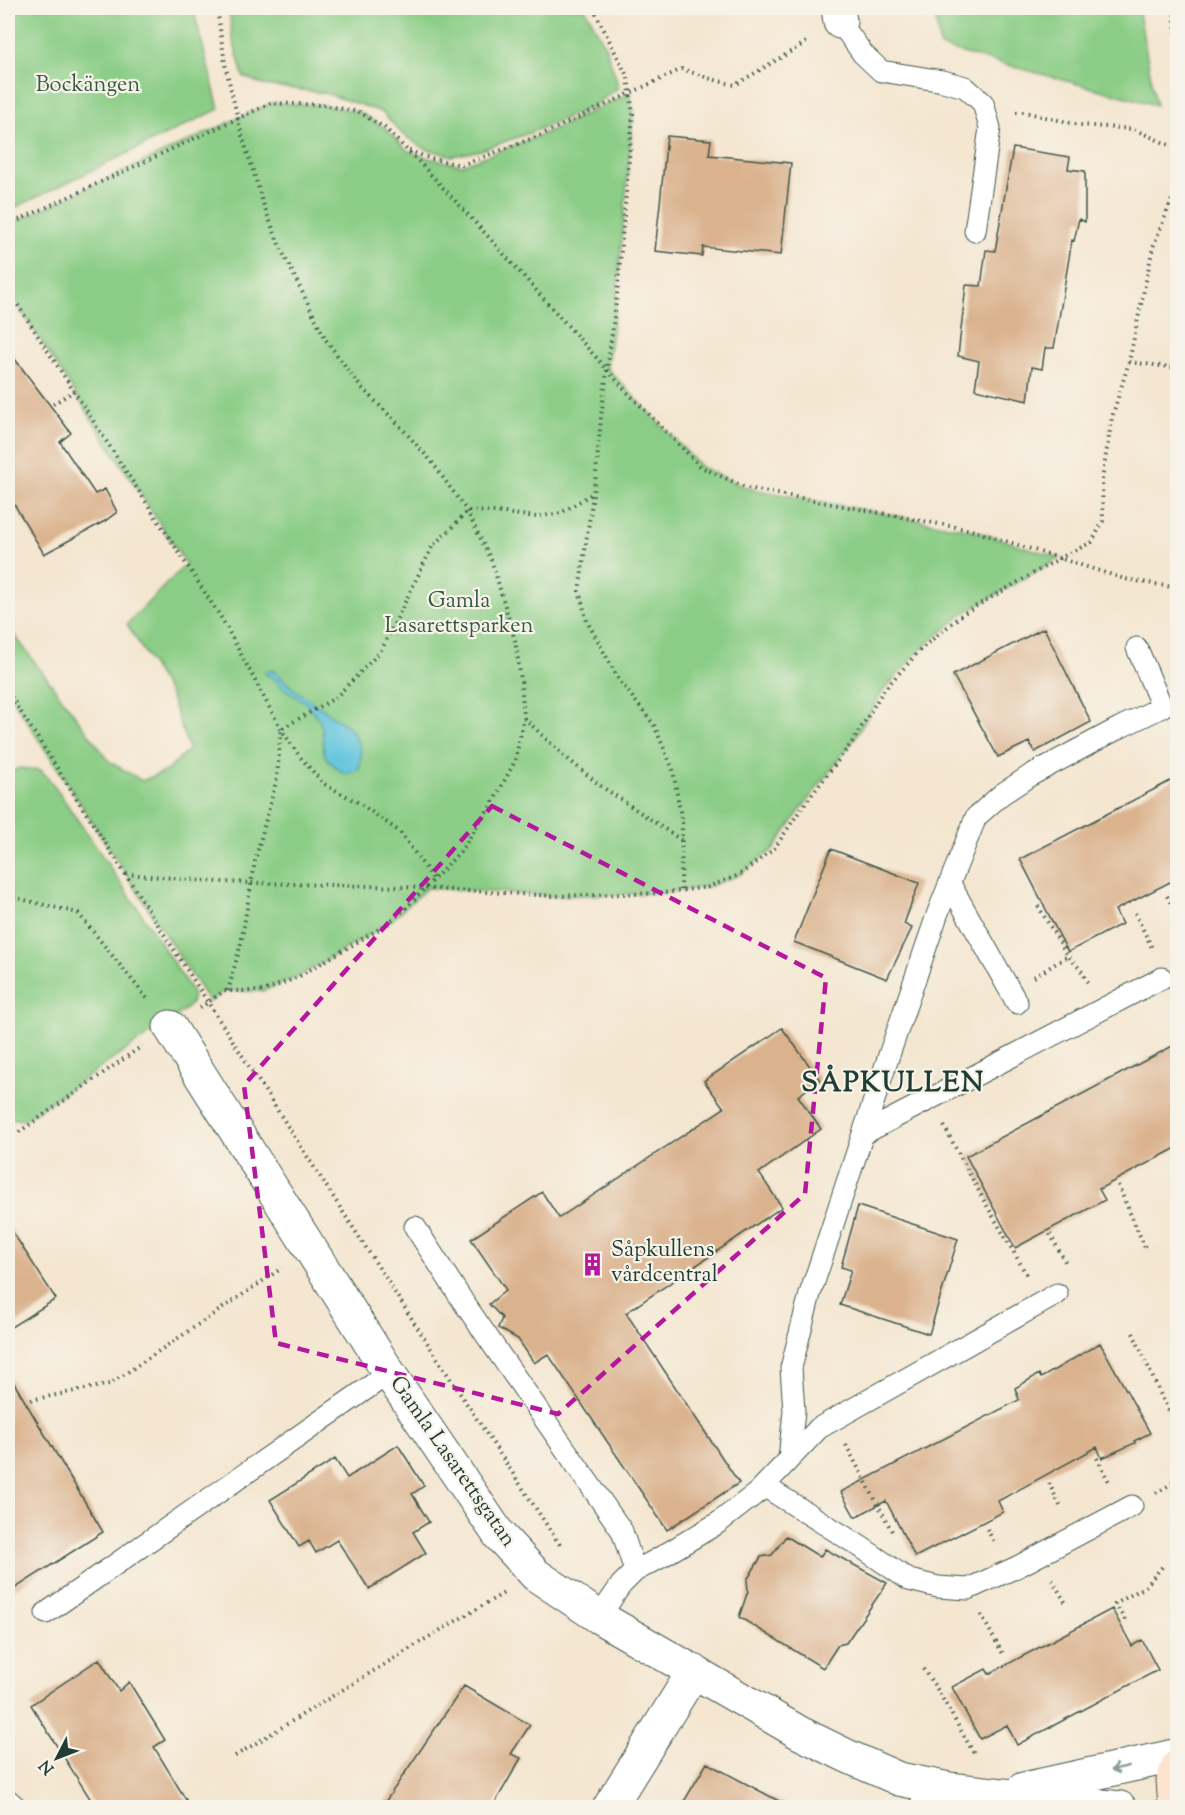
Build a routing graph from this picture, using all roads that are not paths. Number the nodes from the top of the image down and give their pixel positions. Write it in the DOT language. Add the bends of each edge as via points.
graph roads {
  1 [pos="832,22"];
  2 [pos="975,231"];
  3 [pos="1137,648"];
  4 [pos="950,884"];
  5 [pos="1162,978"];
  6 [pos="1014,997"];
  7 [pos="170,1027"];
  8 [pos="863,1134"];
  9 [pos="415,1227"];
  10 [pos="1049,1298"];
  11 [pos="389,1372"];
  12 [pos="789,1459"];
  13 [pos="764,1486"];
  14 [pos="1132,1506"];
  15 [pos="635,1571"];
  16 [pos="46,1613"];
  17 [pos="599,1617"];
  18 [pos="694,1671"];
  19 [pos="1178,1755"];
  20 [pos="1178,1766"];
  21 [pos="1001,1794"];
  22 [pos="927,1797"];
  23 [pos="8,1800"];
  24 [pos="17,1808"];
  25 [pos="609,1808"];
  26 [pos="1120,1808"];
  27 [pos="1175,1808"];
  1 -- 2 [label="lane" via="881,70 965,87 982,103 990,128"];
  3 -- 4 [label="lane" via="1162,707 1002,794 976,817"];
  4 -- 6 [label="lane"];
  4 -- 8 [label="lane"];
  5 -- 8 [label="lane"];
  7 -- 11 [label="street, Gamla Lasarettsgatan"];
  8 -- 12 [label="lane" via="810,1294 791,1368 794,1411"];
  9 -- 15 [label="lane" via="622,1531"];
  10 -- 12 [label="lane" via="819,1428"];
  11 -- 16 [label="lane"];
  11 -- 17 [label="street, Gamla Lasarettsgatan" via="499,1536 536,1575"];
  12 -- 13 [label="lane"];
  13 -- 14 [label="lane" via="909,1580 968,1589"];
  13 -- 15 [label="lane" via="718,1523"];
  15 -- 17 [label="lane"];
  17 -- 18 [label="street, Gamla Lasarettsgatan"];
  18 -- 22 [label="street, Gamla Lasarettsgatan" via="800,1733 899,1779"];
  18 -- 25 [label="street"];
  19 -- 21 [label="street, one-way"];
  20 -- 27 [label="main road" via="1173,1780"];
  21 -- 22 [label="street, Gamla Lasarettsgatan"];
  21 -- 26 [label="street, Gamla Lasarettsgatan"];
  23 -- 24 [label="lane"];
}
